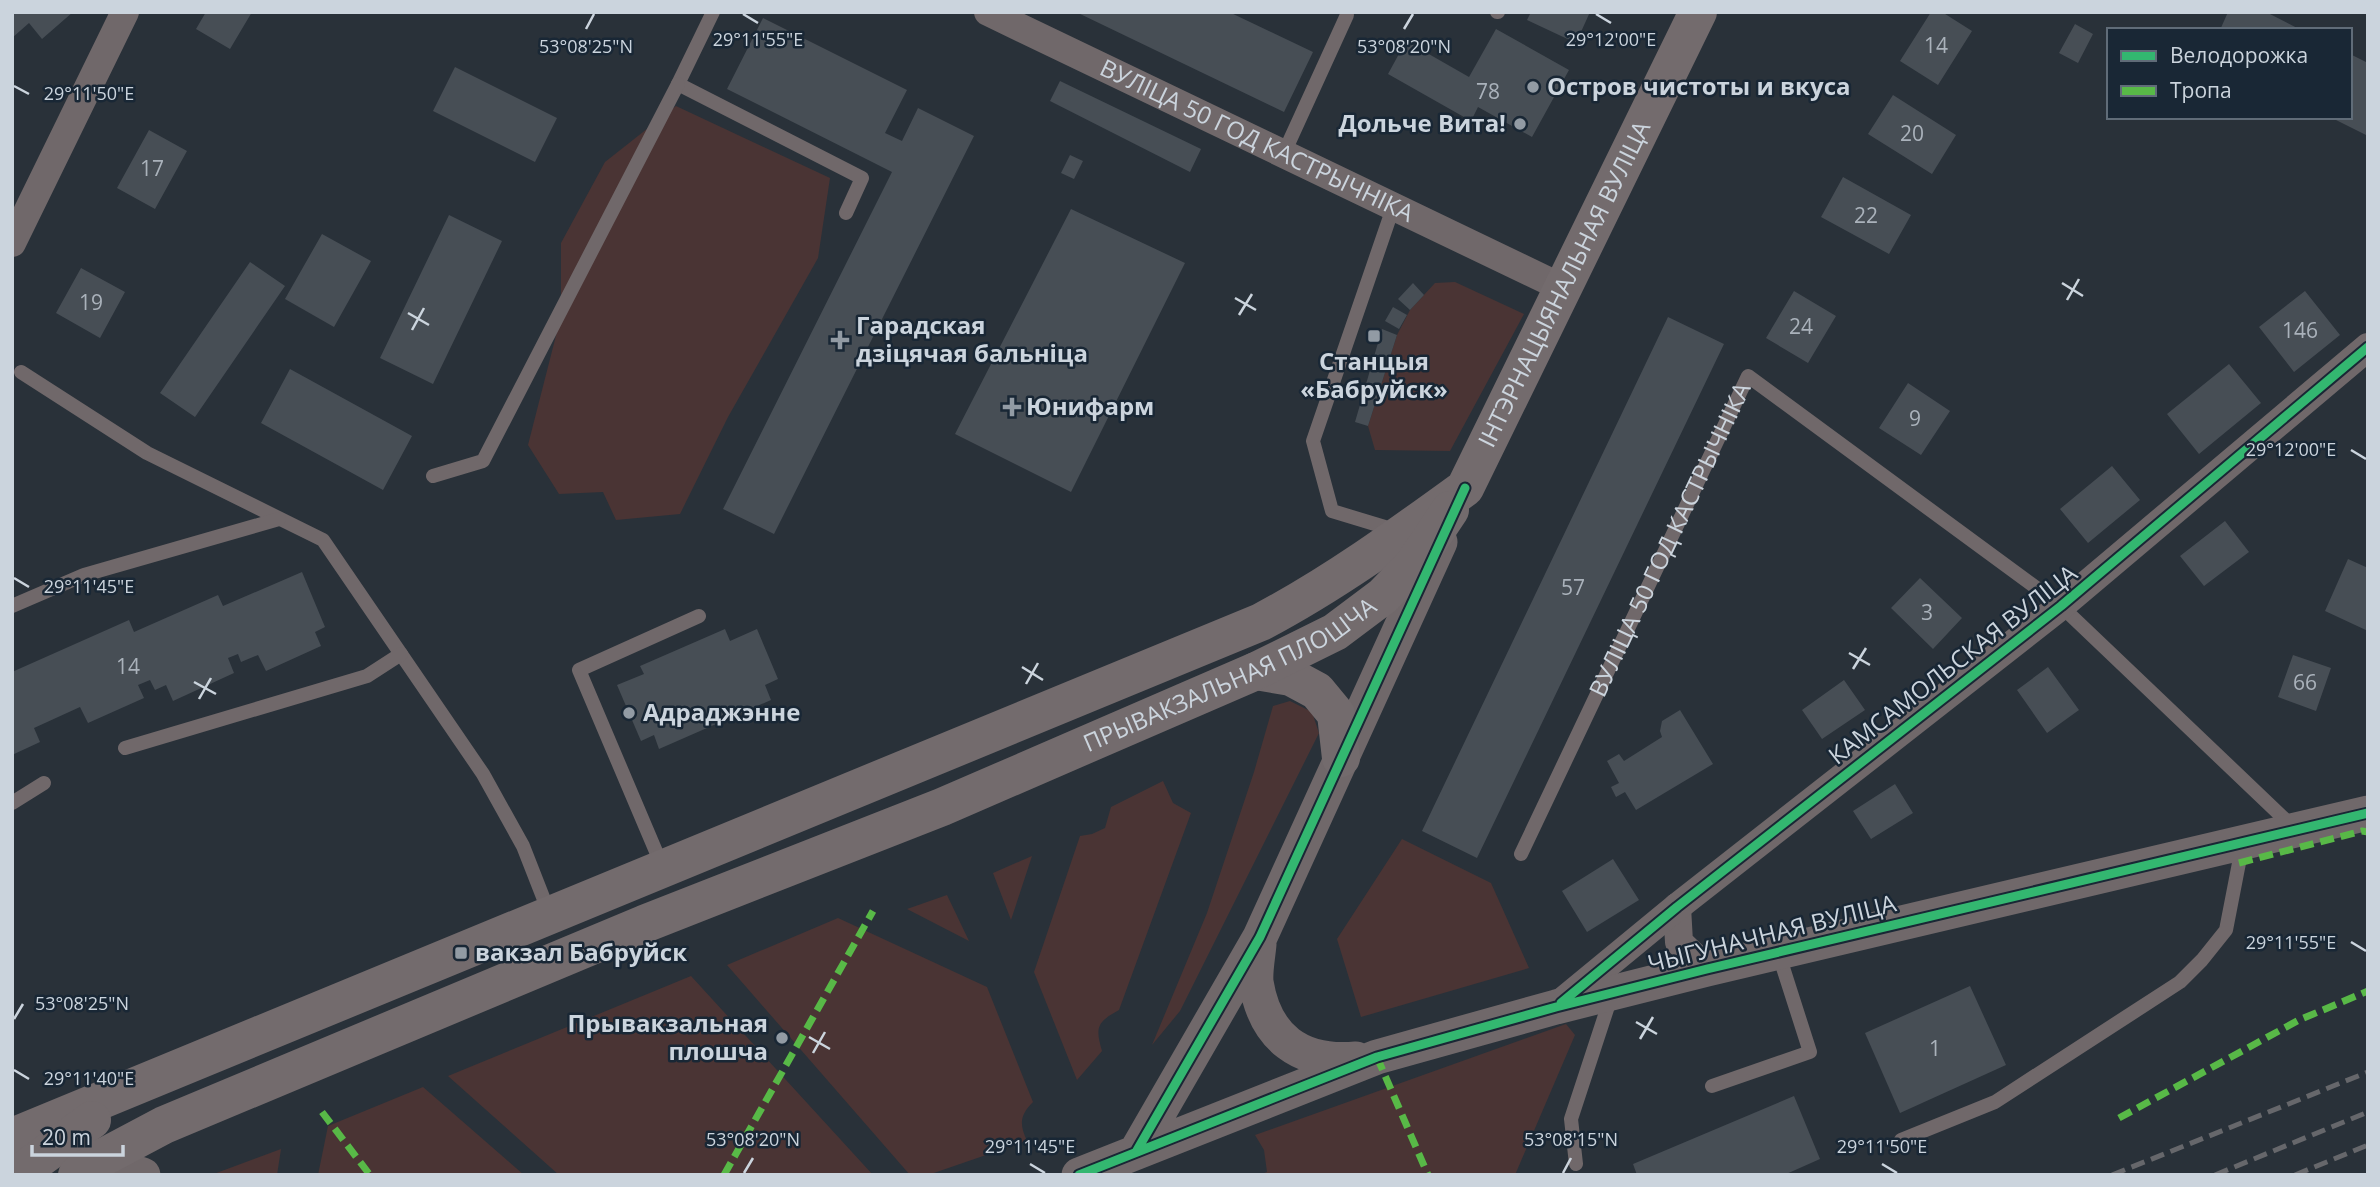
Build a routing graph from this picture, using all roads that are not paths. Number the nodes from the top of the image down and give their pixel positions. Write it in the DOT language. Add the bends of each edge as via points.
graph roads {
  1 [pos="125,12"];
  2 [pos="713,12"];
  3 [pos="988,12"];
  4 [pos="1698,12"];
  5 [pos="1347,13"];
  6 [pos="678,84"];
  7 [pos="1284,153"];
  8 [pos="1394,205"];
  9 [pos="846,213"];
  10 [pos="12,243"];
  11 [pos="1563,288"];
  12 [pos="2368,348"];
  13 [pos="21,372"];
  14 [pos="433,476"];
  15 [pos="1465,488"];
  16 [pos="279,519"];
  17 [pos="1404,533"];
  18 [pos="12,606"];
  19 [pos="2061,606"];
  20 [pos="699,616"];
  21 [pos="401,654"];
  22 [pos="1256,671"];
  23 [pos="125,748"];
  24 [pos="1341,758"];
  25 [pos="44,783"];
  26 [pos="12,803"];
  27 [pos="2368,814"];
  28 [pos="2296,830"];
  29 [pos="2233,845"];
  30 [pos="1521,854"];
  31 [pos="664,869"];
  32 [pos="1677,906"];
  33 [pos="550,916"];
  34 [pos="1260,937"];
  35 [pos="1778,952"];
  36 [pos="1707,969"];
  37 [pos="1612,993"];
  38 [pos="1556,1007"];
  39 [pos="1377,1057"];
  40 [pos="1712,1086"];
  41 [pos="136,1088"];
  42 [pos="12,1137"];
  43 [pos="1901,1140"];
  44 [pos="1136,1152"];
  45 [pos="1576,1164"];
  46 [pos="87,1168"];
  47 [pos="17,1175"];
  48 [pos="143,1175"];
  49 [pos="1079,1175"];
  1 -- 10 [label="street"];
  2 -- 6 [label="lane"];
  3 -- 7 [label="street, ВУЛІЦА 50 ГОД КАСТРЫЧНІКА"];
  4 -- 11 [label="main road, ІНТЭРНАЦЫЯНАЛЬНАЯ ВУЛІЦА"];
  5 -- 7 [label="lane"];
  6 -- 9 [label="lane" via="862,178"];
  6 -- 14 [label="lane" via="482,461"];
  7 -- 8 [label="street, ВУЛІЦА 50 ГОД КАСТРЫЧНІКА"];
  8 -- 11 [label="street, ВУЛІЦА 50 ГОД КАСТРЫЧНІКА"];
  8 -- 17 [label="lane" via="1313,442 1332,511"];
  11 -- 15 [label="main road, ІНТЭРНАЦЫЯНАЛЬНАЯ ВУЛІЦА"];
  12 -- 19 [label="street, КАМСАМОЛЬСКАЯ ВУЛІЦА"];
  13 -- 16 [label="lane" via="147,453"];
  15 -- 17 [label="main road, ІНТЭРНАЦЫЯНАЛЬНАЯ ВУЛІЦА"];
  15 -- 22 [label="main road, ПРЫВАКЗАЛЬНАЯ ПЛОШЧА" via="1414,564 1383,596 1335,632"];
  15 -- 24 [label="street"];
  16 -- 18 [label="lane" via="84,575"];
  16 -- 21 [label="lane" via="323,540"];
  17 -- 31 [label="main road, ПРЫВАКЗАЛЬНАЯ ПЛОШЧА" via="1305,599 1261,622"];
  19 -- 28 [label="lane, ВУЛІЦА 50 ГОД КАСТРЫЧНІКА"];
  19 -- 30 [label="lane, ВУЛІЦА 50 ГОД КАСТРЫЧНІКА" via="1748,376"];
  19 -- 32 [label="street, КАМСАМОЛЬСКАЯ ВУЛІЦА"];
  20 -- 31 [label="lane" via="579,670"];
  21 -- 23 [label="lane" via="367,676"];
  21 -- 33 [label="lane" via="483,774 523,846"];
  22 -- 24 [label="main road" via="1291,677 1317,691 1336,714"];
  22 -- 46 [label="main road, ПРЫВАКЗАЛЬНАЯ ПЛОШЧА" via="942,807 643,924 189,1114"];
  24 -- 34 [label="street"];
  25 -- 26 [label="lane"];
  27 -- 28 [label="street, ЧЫГУНАЧНАЯ ВУЛІЦА"];
  28 -- 29 [label="street, ЧЫГУНАЧНАЯ ВУЛІЦА"];
  29 -- 35 [label="street, ЧЫГУНАЧНАЯ ВУЛІЦА"];
  29 -- 43 [label="lane" via="2239,863 2226,930 2180,982 1995,1102"];
  31 -- 33 [label="main road, ПРЫВАКЗАЛЬНАЯ ПЛОШЧА"];
  32 -- 36 [label="street" via="1679,942"];
  32 -- 38 [label="street, КАМСАМОЛЬСКАЯ ВУЛІЦА"];
  33 -- 41 [label="main road, ПРЫВАКЗАЛЬНАЯ ПЛОШЧА"];
  34 -- 39 [label="street" via="1256,980 1275,1033 1312,1057"];
  34 -- 44 [label="street"];
  35 -- 36 [label="street, ЧЫГУНАЧНАЯ ВУЛІЦА"];
  35 -- 40 [label="lane" via="1810,1052"];
  36 -- 37 [label="street, ЧЫГУНАЧНАЯ ВУЛІЦА"];
  37 -- 38 [label="street, ЧЫГУНАЧНАЯ ВУЛІЦА"];
  37 -- 45 [label="lane" via="1570,1119"];
  38 -- 39 [label="street, ЧЫГУНАЧНАЯ ВУЛІЦА"];
  39 -- 44 [label="street, ЧЫГУНАЧНАЯ ВУЛІЦА"];
  41 -- 42 [label="main road"];
  41 -- 47 [label="main road"];
  44 -- 49 [label="street, ЧЫГУНАЧНАЯ ВУЛІЦА"];
  46 -- 48 [label="street"];
}
